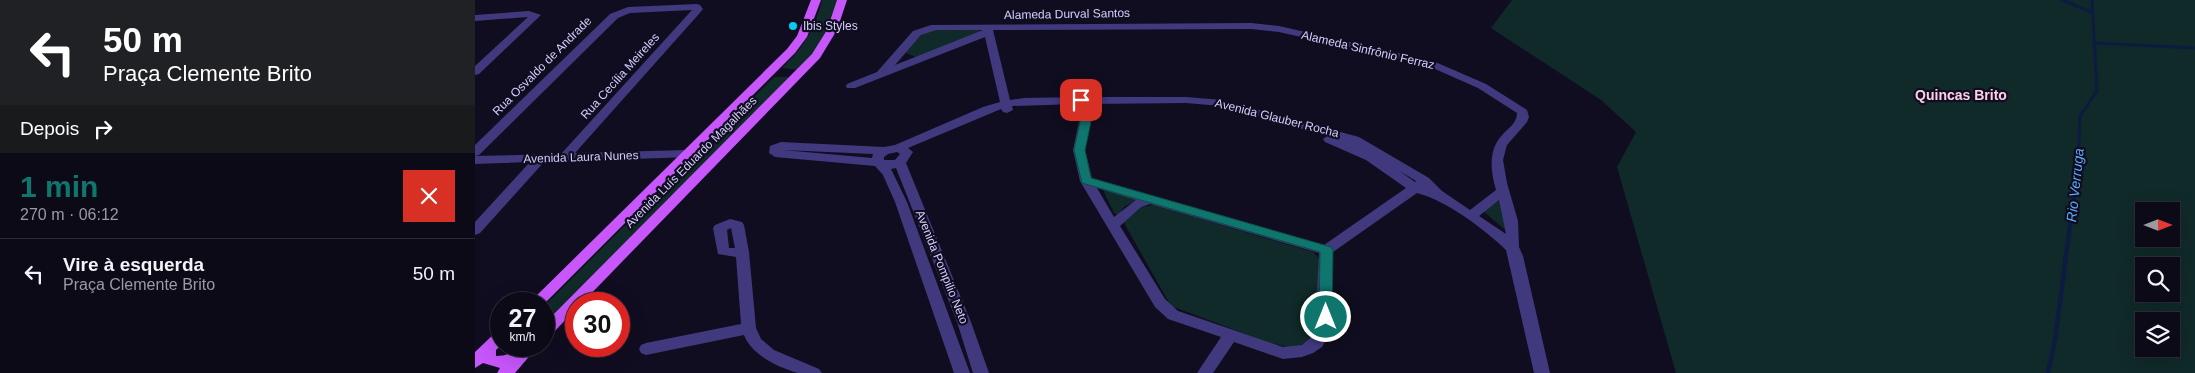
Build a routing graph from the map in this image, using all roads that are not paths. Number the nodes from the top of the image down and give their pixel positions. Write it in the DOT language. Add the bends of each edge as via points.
graph roads {
  1 [pos="816,0"];
  2 [pos="842,0"];
  3 [pos="695,13"];
  4 [pos="475,18"];
  5 [pos="1231,26"];
  6 [pos="988,30"];
  7 [pos="475,72"];
  8 [pos="771,72"];
  9 [pos="881,74"];
  10 [pos="797,76"];
  11 [pos="851,86"];
  12 [pos="1082,103"];
  13 [pos="1006,107"];
  14 [pos="475,152"];
  15 [pos="687,154"];
  16 [pos="901,154"];
  17 [pos="541,158"];
  18 [pos="565,158"];
  19 [pos="881,159"];
  20 [pos="475,160"];
  21 [pos="1086,181"];
  22 [pos="1420,184"];
  23 [pos="1503,191"];
  24 [pos="1151,199"];
  25 [pos="1472,215"];
  26 [pos="1113,226"];
  27 [pos="475,230"];
  28 [pos="1512,247"];
  29 [pos="1326,250"];
  30 [pos="742,252"];
  31 [pos="547,292"];
  32 [pos="555,322"];
  33 [pos="749,328"];
  34 [pos="1230,336"];
  35 [pos="489,348"];
  36 [pos="646,349"];
  37 [pos="515,357"];
  38 [pos="521,357"];
  39 [pos="475,362"];
  40 [pos="978,366"];
  41 [pos="505,373"];
  42 [pos="814,373"];
  43 [pos="963,373"];
  44 [pos="1205,373"];
  45 [pos="1542,373"];
  1 -- 8 [label="main road, Avenida Luís Eduardo Magalhães" via="802,37"];
  2 -- 10 [label="main road, Avenida Luís Eduardo Magalhães" via="827,42"];
  3 -- 14 [label="street, Rua Osvaldo de Andrade" via="698,9 692,6 627,10 607,21"];
  3 -- 18 [label="street, Rua Cecília Meireles"];
  4 -- 7 [label="street" via="537,15"];
  5 -- 6 [label="street, Alameda Durval Santos"];
  5 -- 23 [label="street, Alameda Sinfrônio Ferraz" via="1279,29 1429,63 1482,86 1513,104 1523,112 1524,118 1504,139 1499,150 1497,166"];
  6 -- 9 [label="street"];
  6 -- 9 [label="street" via="935,27 922,30"];
  6 -- 13 [label="street, Alameda Durval Santos"];
  8 -- 10 [label="main road" via="786,71"];
  8 -- 15 [label="main road, Avenida Luís Eduardo Magalhães"];
  9 -- 11 [label="street"];
  10 -- 32 [label="main road, Avenida Luís Eduardo Magalhães"];
  12 -- 13 [label="street, Avenida Glauber Rocha"];
  12 -- 21 [label="street" via="1086,117 1079,150"];
  12 -- 22 [label="street, Avenida Glauber Rocha" via="1218,110 1333,140"];
  13 -- 16 [label="street, Avenida Glauber Rocha"];
  15 -- 18 [label="street, Avenida Laura Nunes"];
  15 -- 31 [label="main road, Avenida Luís Eduardo Magalhães"];
  16 -- 19 [label="street, Avenida Glauber Rocha" via="887,166"];
  16 -- 40 [label="street, Avenida Pompilio Neto" via="965,322"];
  17 -- 18 [label="street, Avenida Laura Nunes"];
  17 -- 20 [label="street, Avenida Laura Nunes"];
  17 -- 27 [label="street"];
  19 -- 19 [label="street" via="781,146 775,149 775,153"];
  19 -- 43 [label="street, Avenida Pompilio Neto" via="901,202"];
  21 -- 24 [label="street"];
  21 -- 26 [label="street"];
  22 -- 25 [label="street, Avenida Glauber Rocha"];
  22 -- 29 [label="street"];
  23 -- 25 [label="street"];
  23 -- 28 [label="street" via="1514,228"];
  24 -- 26 [label="street" via="1136,204"];
  24 -- 29 [label="street"];
  25 -- 28 [label="street, Avenida Glauber Rocha"];
  26 -- 34 [label="street" via="1160,303 1173,315"];
  28 -- 45 [label="street"];
  29 -- 34 [label="street" via="1326,317 1319,342 1299,353 1283,353"];
  30 -- 33 [label="street"];
  33 -- 36 [label="street"];
  33 -- 42 [label="street" via="755,343 769,354"];
  34 -- 44 [label="street"];
  35 -- 37 [label="main road" via="488,359 492,362"];
  35 -- 39 [label="main road"];
  38 -- 41 [label="main road"];
  40 -- 43 [label="street"];
}
